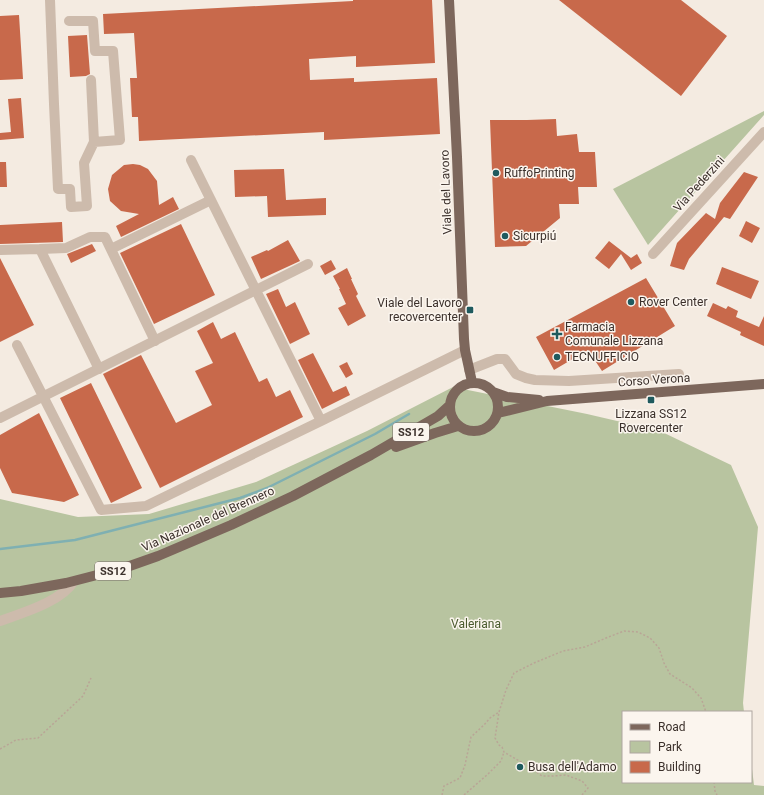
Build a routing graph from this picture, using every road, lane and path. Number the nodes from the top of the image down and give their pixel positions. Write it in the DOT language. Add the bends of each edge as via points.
graph roads {
  1 [pos="50,0"];
  2 [pos="450,0"];
  3 [pos="69,22"];
  4 [pos="91,80"];
  5 [pos="764,132"];
  6 [pos="94,142"];
  7 [pos="191,160"];
  8 [pos="211,200"];
  9 [pos="40,249"];
  10 [pos="111,249"];
  11 [pos="0,250"];
  12 [pos="653,254"];
  13 [pos="308,264"];
  14 [pos="256,290"];
  15 [pos="155,341"];
  16 [pos="17,345"];
  17 [pos="465,350"];
  18 [pos="99,369"];
  19 [pos="469,370"];
  20 [pos="679,374"];
  21 [pos="472,382"];
  22 [pos="764,384"];
  23 [pos="493,392"];
  24 [pos="43,396"];
  25 [pos="547,401"];
  26 [pos="449,406"];
  27 [pos="498,413"];
  28 [pos="0,418"];
  29 [pos="320,421"];
  30 [pos="458,426"];
  31 [pos="371,455"];
  32 [pos="74,581"];
  33 [pos="0,593"];
  34 [pos="0,622"];
  35 [pos="91,678"];
  36 [pos="706,711"];
  37 [pos="499,712"];
  38 [pos="0,749"];
  39 [pos="504,752"];
  40 [pos="714,783"];
  41 [pos="442,795"];
  42 [pos="464,795"];
  43 [pos="582,795"];
  44 [pos="717,795"];
  1 -- 6 [label="street" via="58,189 70,189 71,207 87,206 84,163"];
  2 -- 17 [label="main road, Viale del Lavoro"];
  3 -- 6 [label="street" via="93,21 95,51 113,51 120,140"];
  4 -- 6 [label="street"];
  5 -- 12 [label="street, Via Pederzini"];
  7 -- 8 [label="street"];
  8 -- 10 [label="street"];
  8 -- 14 [label="street"];
  9 -- 10 [label="street" via="66,248 90,237 105,237"];
  9 -- 11 [label="street"];
  9 -- 18 [label="street"];
  10 -- 15 [label="street"];
  13 -- 14 [label="street"];
  14 -- 15 [label="street"];
  14 -- 29 [label="street"];
  15 -- 18 [label="street"];
  16 -- 24 [label="street"];
  17 -- 19 [label="main road, Viale del Lavoro"];
  17 -- 29 [label="street" via="373,391"];
  18 -- 24 [label="street"];
  19 -- 20 [label="street" via="497,359 505,360 516,374 535,380"];
  19 -- 21 [label="main road, Viale del Lavoro"];
  21 -- 23 [label="main road" via="487,386"];
  21 -- 26 [label="main road, SS12" via="456,390"];
  22 -- 25 [label="main road, Corso Verona"];
  23 -- 25 [label="main road" via="507,397"];
  23 -- 27 [label="main road" via="498,402"];
  24 -- 28 [label="street"];
  24 -- 29 [label="street" via="101,510 146,506"];
  25 -- 27 [label="main road"];
  26 -- 30 [label="main road" via="453,420"];
  26 -- 31 [label="main road, Via Nazionale del Brennero / SS12" via="434,419"];
  27 -- 30 [label="main road" via="495,420 482,430 473,432"];
  30 -- 31 [label="main road, Via Nazionale del Brennero / SS12"];
  31 -- 32 [label="main road, Via Nazionale del Brennero / SS12" via="293,496 158,556"];
  32 -- 33 [label="main road, Via Nazionale del Brennero / SS12"];
  32 -- 34 [label="street" via="58,597"];
  35 -- 38 [label="path" via="83,696 38,738 16,740"];
  36 -- 37 [label="path" via="701,698 692,688 670,674 659,648 650,638 638,632 624,631 585,647 563,651 514,673"];
  37 -- 39 [label="path" via="495,738"];
  37 -- 41 [label="path" via="471,737 460,778 444,786"];
  39 -- 42 [label="path" via="501,761"];
  39 -- 43 [label="path" via="542,776 566,775 582,781 588,788"];
  40 -- 44 [label="path"];
}
